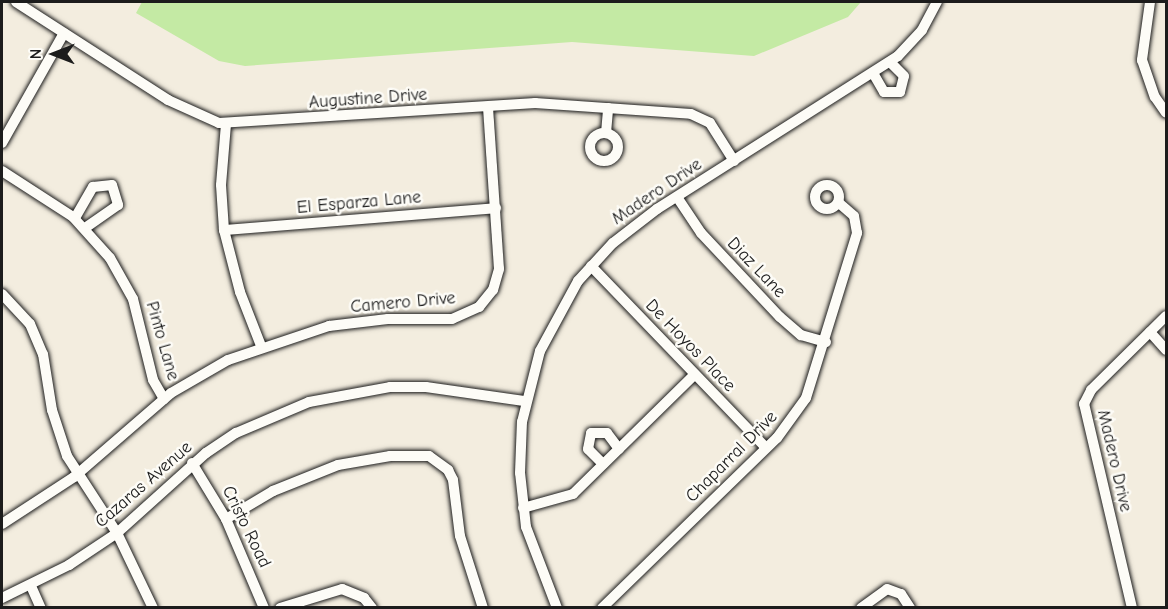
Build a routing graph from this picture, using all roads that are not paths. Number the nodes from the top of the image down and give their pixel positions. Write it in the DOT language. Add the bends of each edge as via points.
graph roads {
  1 [pos="16,2"];
  2 [pos="938,2"];
  3 [pos="1150,2"];
  4 [pos="64,33"];
  5 [pos="890,62"];
  6 [pos="873,73"];
  7 [pos="488,107"];
  8 [pos="608,108"];
  9 [pos="1167,113"];
  10 [pos="226,124"];
  11 [pos="606,133"];
  12 [pos="2,143"];
  13 [pos="734,161"];
  14 [pos="2,171"];
  15 [pos="677,197"];
  16 [pos="838,202"];
  17 [pos="496,208"];
  18 [pos="75,218"];
  19 [pos="85,228"];
  20 [pos="224,230"];
  21 [pos="591,266"];
  22 [pos="2,294"];
  23 [pos="1167,316"];
  24 [pos="1150,332"];
  25 [pos="826,342"];
  26 [pos="261,346"];
  27 [pos="1167,350"];
  28 [pos="694,375"];
  29 [pos="164,399"];
  30 [pos="524,401"];
  31 [pos="766,448"];
  32 [pos="619,449"];
  33 [pos="192,463"];
  34 [pos="603,464"];
  35 [pos="76,475"];
  36 [pos="523,508"];
  37 [pos="226,519"];
  38 [pos="2,524"];
  39 [pos="117,533"];
  40 [pos="31,586"];
  41 [pos="2,598"];
  42 [pos="41,608"];
  43 [pos="153,608"];
  44 [pos="264,608"];
  45 [pos="280,608"];
  46 [pos="372,608"];
  47 [pos="483,608"];
  48 [pos="557,608"];
  49 [pos="602,608"];
  50 [pos="861,608"];
  51 [pos="910,608"];
  52 [pos="1132,608"];
  1 -- 4 [label="street, Augustine Drive"];
  2 -- 5 [label="street, Madero Drive" via="922,30"];
  3 -- 9 [label="street" via="1142,60 1155,97"];
  4 -- 10 [label="street, Augustine Drive" via="168,100"];
  4 -- 12 [label="street"];
  5 -- 6 [label="street, Madero Drive"];
  5 -- 6 [label="street" via="904,76 900,92 884,92"];
  6 -- 13 [label="street, Madero Drive"];
  7 -- 8 [label="street, Augustine Drive" via="535,103"];
  7 -- 10 [label="street, Augustine Drive"];
  7 -- 17 [label="street, Camero Drive"];
  8 -- 11 [label="street"];
  8 -- 13 [label="street, Augustine Drive" via="698,115 710,123"];
  10 -- 20 [label="street" via="221,185"];
  13 -- 15 [label="street, Madero Drive"];
  14 -- 18 [label="street, Pinto Lane"];
  15 -- 21 [label="street, Madero Drive" via="632,227"];
  15 -- 25 [label="street, Diaz Lane" via="701,233 780,317 801,335"];
  16 -- 25 [label="street, Chaparral Drive" via="854,216 857,233"];
  17 -- 20 [label="street, El Esparza Lane"];
  17 -- 26 [label="street, Camero Drive" via="498,279 486,299 469,313 452,319 352,323"];
  18 -- 19 [label="street, Pinto Lane"];
  18 -- 19 [label="street" via="93,187 112,185 118,205"];
  19 -- 29 [label="street, Pinto Lane" via="110,258 133,299 153,380"];
  20 -- 26 [label="street" via="234,276"];
  21 -- 28 [label="street, De Hoyos Place"];
  21 -- 30 [label="street, Madero Drive" via="549,331"];
  22 -- 35 [label="street" via="22,313 38,341 52,410"];
  23 -- 24 [label="street, Madero Drive"];
  24 -- 27 [label="street"];
  24 -- 52 [label="street, Madero Drive" via="1091,390 1084,411"];
  25 -- 31 [label="street, Chaparral Drive" via="807,398"];
  26 -- 29 [label="street, Camero Drive"];
  28 -- 31 [label="street, De Hoyos Place"];
  28 -- 32 [label="street"];
  29 -- 35 [label="street, Camero Drive"];
  30 -- 33 [label="street, Cazaras Avenue" via="426,387 352,393 268,418"];
  30 -- 36 [label="street, Madero Drive" via="520,473"];
  31 -- 49 [label="street, Chaparral Drive"];
  32 -- 34 [label="street"];
  32 -- 34 [label="street" via="607,433 591,433 588,449"];
  33 -- 37 [label="street, Cristo Road"];
  33 -- 39 [label="street, Cazaras Avenue"];
  34 -- 36 [label="street" via="566,499"];
  35 -- 38 [label="street, Camero Drive"];
  35 -- 39 [label="street"];
  36 -- 48 [label="street, Madero Drive" via="535,555"];
  37 -- 44 [label="street, Cristo Road"];
  37 -- 47 [label="street" via="273,491 338,465 390,456 429,456 448,470 453,480 460,536"];
  39 -- 40 [label="street, Cazaras Avenue"];
  39 -- 43 [label="street"];
  40 -- 41 [label="street, Cazaras Avenue"];
  40 -- 42 [label="street"];
  45 -- 46 [label="street" via="342,589 364,598"];
  50 -- 51 [label="street" via="887,589 901,594"];
}
